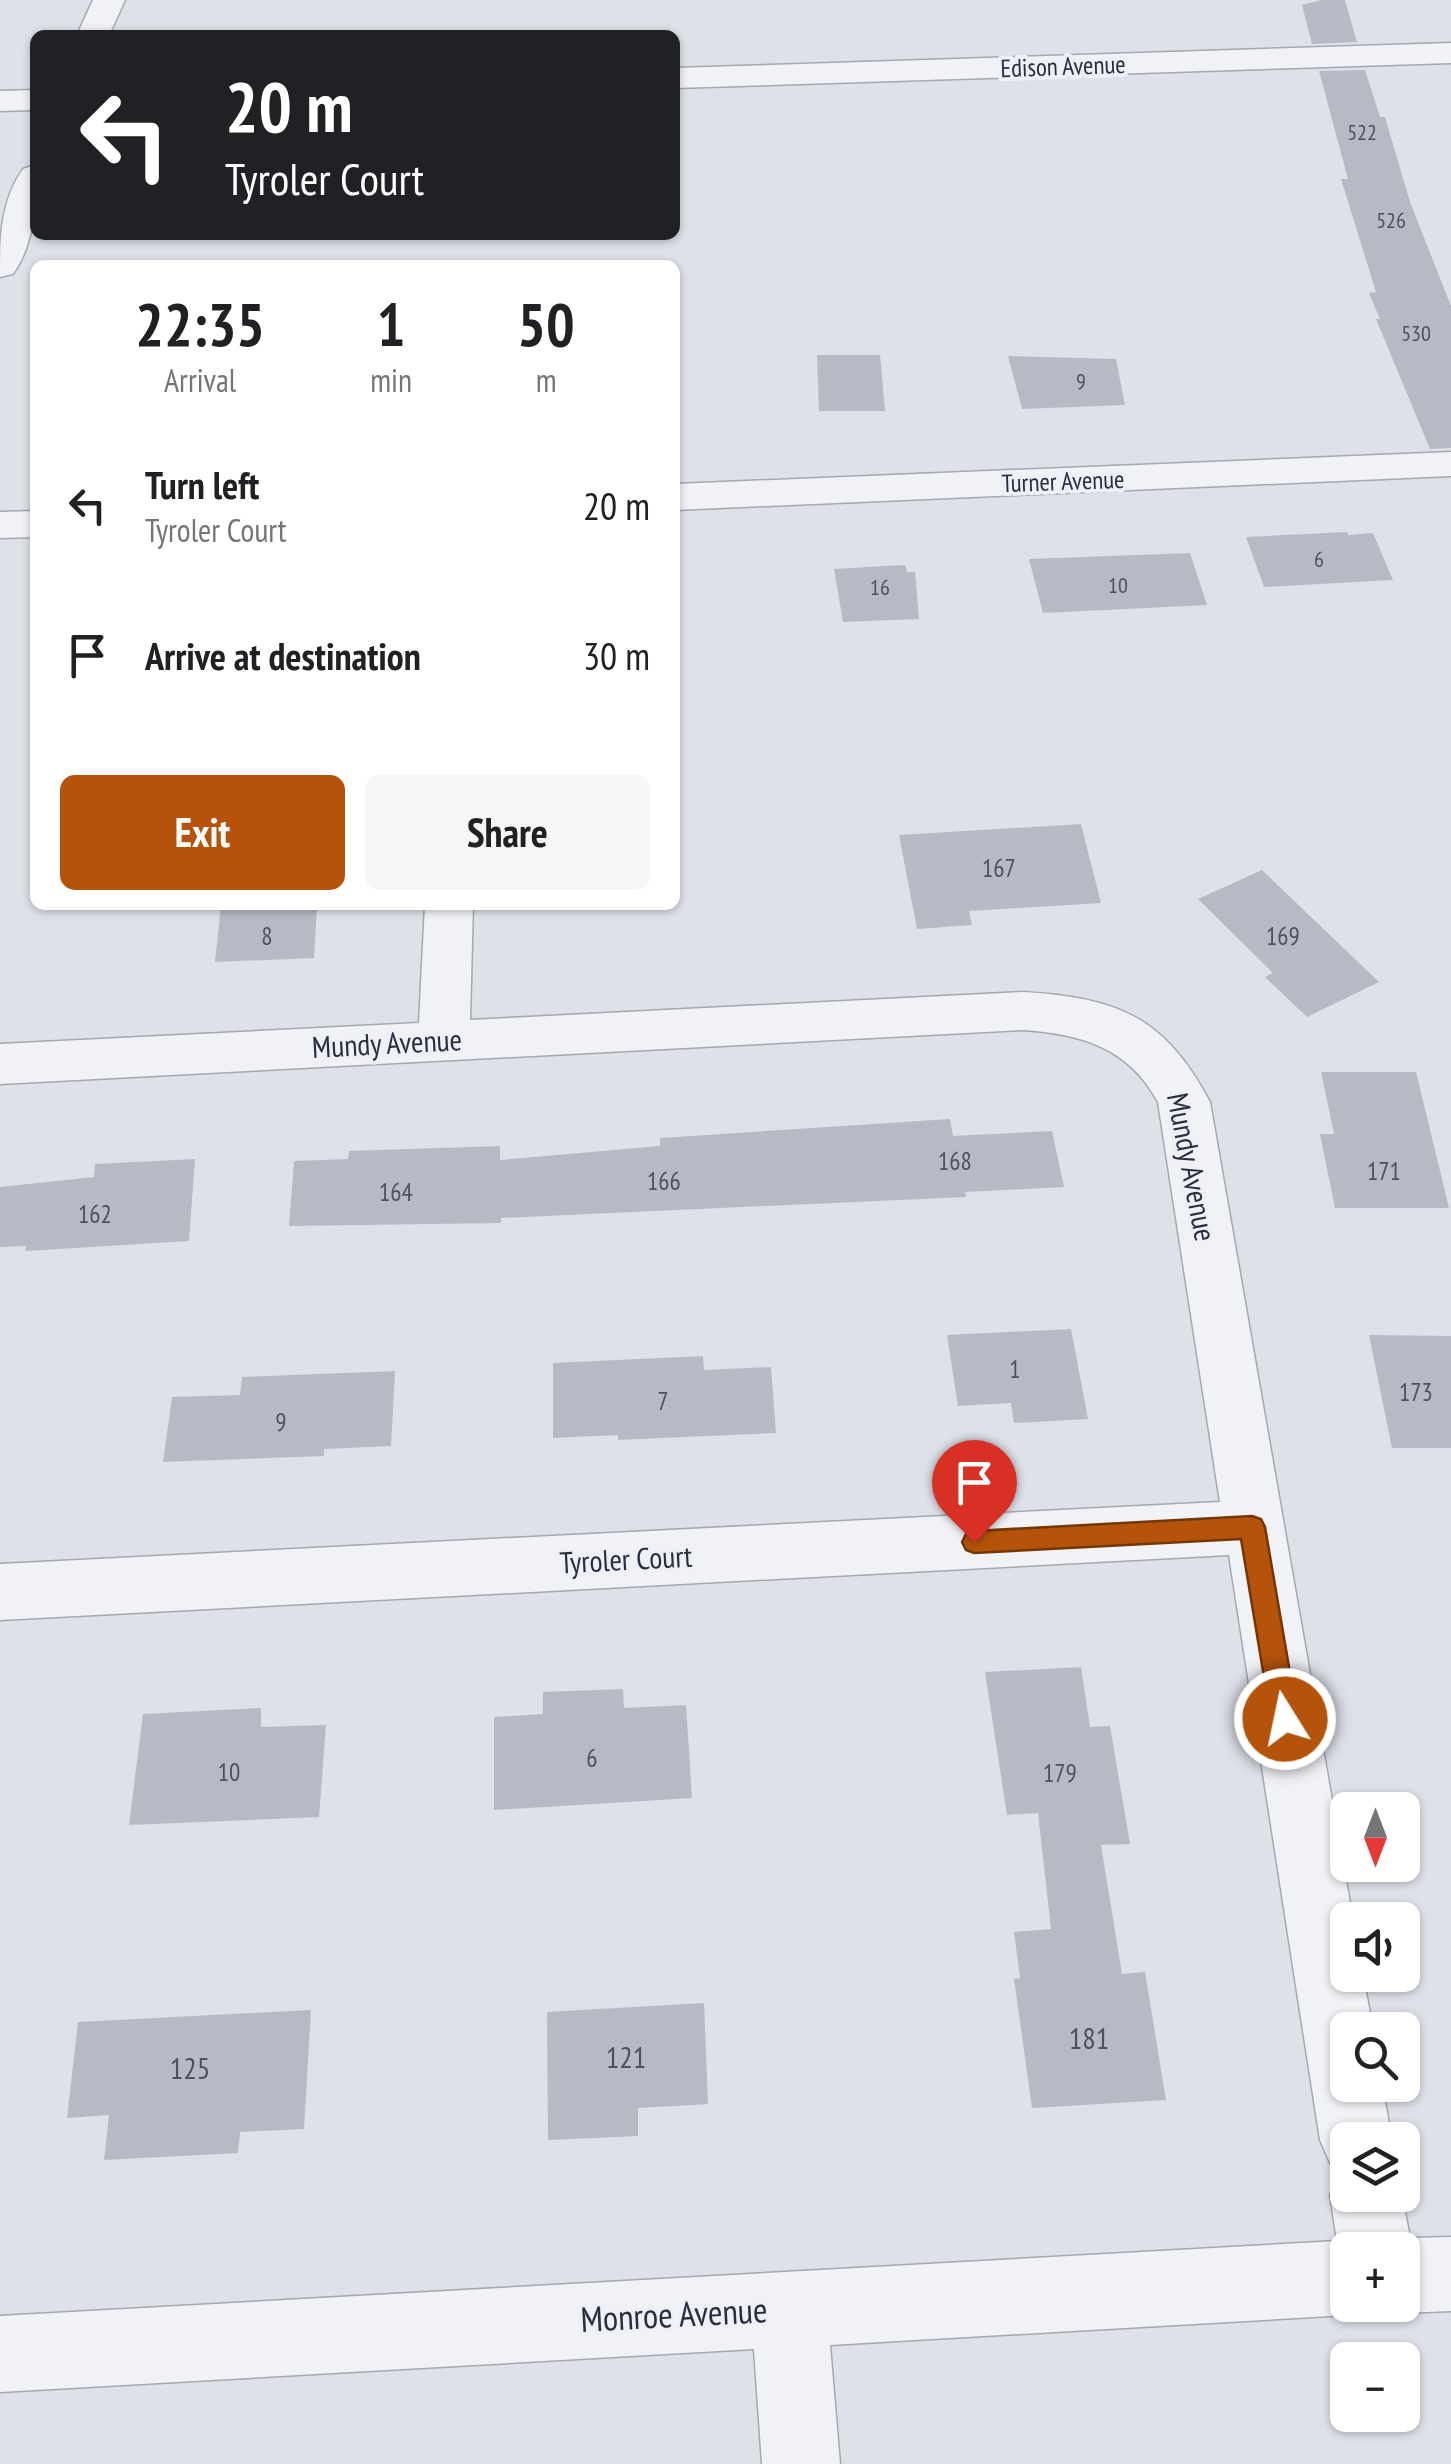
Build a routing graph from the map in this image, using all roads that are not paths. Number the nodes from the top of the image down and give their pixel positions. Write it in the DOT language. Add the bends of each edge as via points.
graph roads {
  1 [pos="108,0"];
  2 [pos="95,30"];
  3 [pos="1451,53"];
  4 [pos="680,78"];
  5 [pos="30,100"];
  6 [pos="0,101"];
  7 [pos="30,189"];
  8 [pos="0,266"];
  9 [pos="1451,464"];
  10 [pos="680,497"];
  11 [pos="30,524"];
  12 [pos="0,525"];
  13 [pos="449,910"];
  14 [pos="444,1040"];
  15 [pos="0,1064"];
  16 [pos="1252,1527"];
  17 [pos="0,1592"];
  18 [pos="1353,2122"];
  19 [pos="1451,2274"];
  20 [pos="1420,2275"];
  21 [pos="1330,2279"];
  22 [pos="789,2309"];
  23 [pos="0,2354"];
  24 [pos="801,2464"];
  1 -- 2 [label="street"];
  3 -- 4 [label="street, Edison Avenue"];
  5 -- 6 [label="street"];
  7 -- 8 [label="street"];
  9 -- 10 [label="street, Turner Avenue"];
  11 -- 12 [label="street"];
  13 -- 14 [label="street"];
  14 -- 15 [label="street, Mundy Avenue"];
  14 -- 16 [label="street, Mundy Avenue" via="1023,1011 1094,1018 1124,1032 1150,1050 1184,1102"];
  16 -- 17 [label="street, Tyroler Court"];
  16 -- 18 [label="street, Mundy Avenue"];
  19 -- 20 [label="street"];
  21 -- 22 [label="street, Monroe Avenue"];
  22 -- 23 [label="street, Monroe Avenue"];
  22 -- 24 [label="street"];
}
